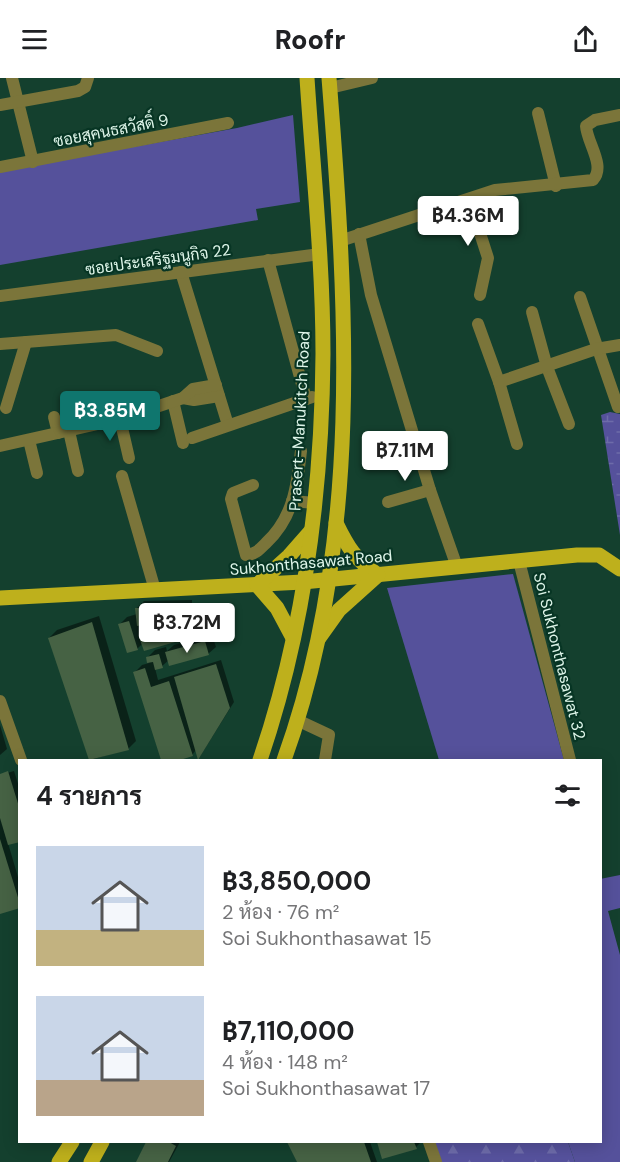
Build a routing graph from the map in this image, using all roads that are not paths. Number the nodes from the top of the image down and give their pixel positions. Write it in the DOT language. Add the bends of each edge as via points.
graph roads {
  1 [pos="12,78"];
  2 [pos="88,78"];
  3 [pos="307,78"];
  4 [pos="372,78"];
  5 [pos="329,83"];
  6 [pos="18,101"];
  7 [pos="0,105"];
  8 [pos="538,113"];
  9 [pos="620,115"];
  10 [pos="228,123"];
  11 [pos="33,162"];
  12 [pos="0,167"];
  13 [pos="556,186"];
  14 [pos="469,199"];
  15 [pos="359,234"];
  16 [pos="340,241"];
  17 [pos="320,254"];
  18 [pos="268,260"];
  19 [pos="181,272"];
  20 [pos="480,295"];
  21 [pos="0,296"];
  22 [pos="580,297"];
  23 [pos="532,312"];
  24 [pos="478,324"];
  25 [pos="26,342"];
  26 [pos="0,344"];
  27 [pos="620,345"];
  28 [pos="596,349"];
  29 [pos="158,351"];
  30 [pos="547,367"];
  31 [pos="499,382"];
  32 [pos="218,391"];
  33 [pos="321,393"];
  34 [pos="306,399"];
  35 [pos="178,400"];
  36 [pos="111,402"];
  37 [pos="618,406"];
  38 [pos="6,408"];
  39 [pos="54,417"];
  40 [pos="117,420"];
  41 [pos="569,424"];
  42 [pos="228,425"];
  43 [pos="64,432"];
  44 [pos="29,440"];
  45 [pos="1,444"];
  46 [pos="517,444"];
  47 [pos="301,452"];
  48 [pos="129,458"];
  49 [pos="78,471"];
  50 [pos="37,473"];
  51 [pos="318,474"];
  52 [pos="342,475"];
  53 [pos="122,476"];
  54 [pos="253,485"];
  55 [pos="430,490"];
  56 [pos="292,501"];
  57 [pos="388,502"];
  58 [pos="315,503"];
  59 [pos="336,521"];
  60 [pos="311,531"];
  61 [pos="519,561"];
  62 [pos="457,567"];
  63 [pos="620,569"];
  64 [pos="378,575"];
  65 [pos="327,580"];
  66 [pos="303,582"];
  67 [pos="257,585"];
  68 [pos="155,590"];
  69 [pos="0,598"];
  70 [pos="293,638"];
  71 [pos="316,642"];
  72 [pos="282,686"];
  73 [pos="306,691"];
  74 [pos="0,701"];
  75 [pos="297,720"];
  76 [pos="21,759"];
  77 [pos="260,759"];
  78 [pos="284,759"];
  79 [pos="325,759"];
  80 [pos="570,759"];
  81 [pos="71,1143"];
  82 [pos="101,1143"];
  83 [pos="429,1143"];
  84 [pos="59,1162"];
  85 [pos="91,1162"];
  86 [pos="436,1162"];
  1 -- 6 [label="street"];
  2 -- 6 [label="street" via="85,87 78,91"];
  3 -- 17 [label="main road, Prasert-Manukitch Road"];
  4 -- 5 [label="street"];
  5 -- 16 [label="main road"];
  6 -- 7 [label="street"];
  6 -- 11 [label="street"];
  8 -- 13 [label="street"];
  9 -- 13 [label="street" via="586,126 599,167 597,176"];
  10 -- 11 [label="street, ซอยสุคนธสวัสดิ์ 9"];
  11 -- 12 [label="street, ซอยสุคนธสวัสดิ์ 9"];
  13 -- 14 [label="street" via="495,190"];
  14 -- 15 [label="street"];
  14 -- 20 [label="street" via="488,258"];
  15 -- 16 [label="street"];
  15 -- 55 [label="street" via="371,295"];
  16 -- 52 [label="main road" via="345,376"];
  17 -- 18 [label="street, ซอยประเสริฐมนูกิจ 22"];
  17 -- 33 [label="main road, Prasert-Manukitch Road"];
  18 -- 19 [label="street, ซอยประเสริฐมนูกิจ 22"];
  18 -- 34 [label="street"];
  19 -- 21 [label="street, ซอยประเสริฐมนูกิจ 22"];
  19 -- 32 [label="street"];
  22 -- 28 [label="street"];
  23 -- 30 [label="street"];
  24 -- 31 [label="street"];
  25 -- 26 [label="street"];
  25 -- 29 [label="street" via="116,335"];
  25 -- 38 [label="street"];
  27 -- 28 [label="street"];
  28 -- 30 [label="street"];
  28 -- 37 [label="street"];
  30 -- 31 [label="street"];
  30 -- 41 [label="street"];
  31 -- 46 [label="street"];
  32 -- 35 [label="street" via="194,400"];
  32 -- 42 [label="street"];
  33 -- 34 [label="street"];
  33 -- 51 [label="main road, Prasert-Manukitch Road"];
  34 -- 42 [label="street"];
  35 -- 40 [label="street"];
  35 -- 42 [label="street" via="188,440"];
  36 -- 40 [label="street"];
  39 -- 43 [label="street"];
  40 -- 43 [label="street"];
  40 -- 48 [label="street"];
  43 -- 44 [label="street"];
  43 -- 49 [label="street"];
  44 -- 45 [label="street"];
  44 -- 50 [label="street"];
  47 -- 56 [label="street"];
  51 -- 52 [label="main road"];
  51 -- 58 [label="main road, Prasert-Manukitch Road"];
  52 -- 59 [label="main road"];
  53 -- 68 [label="street"];
  54 -- 56 [label="street" via="232,493 231,499 246,555 255,553 281,530"];
  55 -- 57 [label="street"];
  55 -- 62 [label="street"];
  56 -- 58 [label="street"];
  58 -- 60 [label="main road, Prasert-Manukitch Road"];
  59 -- 64 [label="main road" via="358,561"];
  59 -- 65 [label="main road"];
  60 -- 66 [label="main road, Prasert-Manukitch Road"];
  60 -- 67 [label="main road"];
  61 -- 62 [label="main road, Sukhonthasawat Road"];
  61 -- 63 [label="main road, Sukhonthasawat Road" via="599,555"];
  61 -- 80 [label="street, Soi Sukhonthasawat 32"];
  62 -- 64 [label="main road, Sukhonthasawat Road"];
  64 -- 65 [label="main road, Sukhonthasawat Road"];
  64 -- 71 [label="main road" via="339,610"];
  65 -- 66 [label="main road, Sukhonthasawat Road"];
  65 -- 71 [label="main road"];
  66 -- 67 [label="main road, Sukhonthasawat Road"];
  66 -- 70 [label="main road, Prasert-Manukitch Road"];
  67 -- 68 [label="main road, Sukhonthasawat Road"];
  67 -- 70 [label="main road" via="277,608"];
  68 -- 69 [label="main road, Sukhonthasawat Road"];
  70 -- 72 [label="main road, Prasert-Manukitch Road"];
  71 -- 73 [label="main road"];
  72 -- 73 [label="main road"];
  72 -- 77 [label="main road, Prasert-Manukitch Road"];
  73 -- 75 [label="main road"];
  74 -- 76 [label="street"];
  75 -- 78 [label="main road"];
  75 -- 79 [label="street" via="328,735"];
  81 -- 84 [label="main road"];
  82 -- 85 [label="main road"];
  83 -- 86 [label="street"];
}
